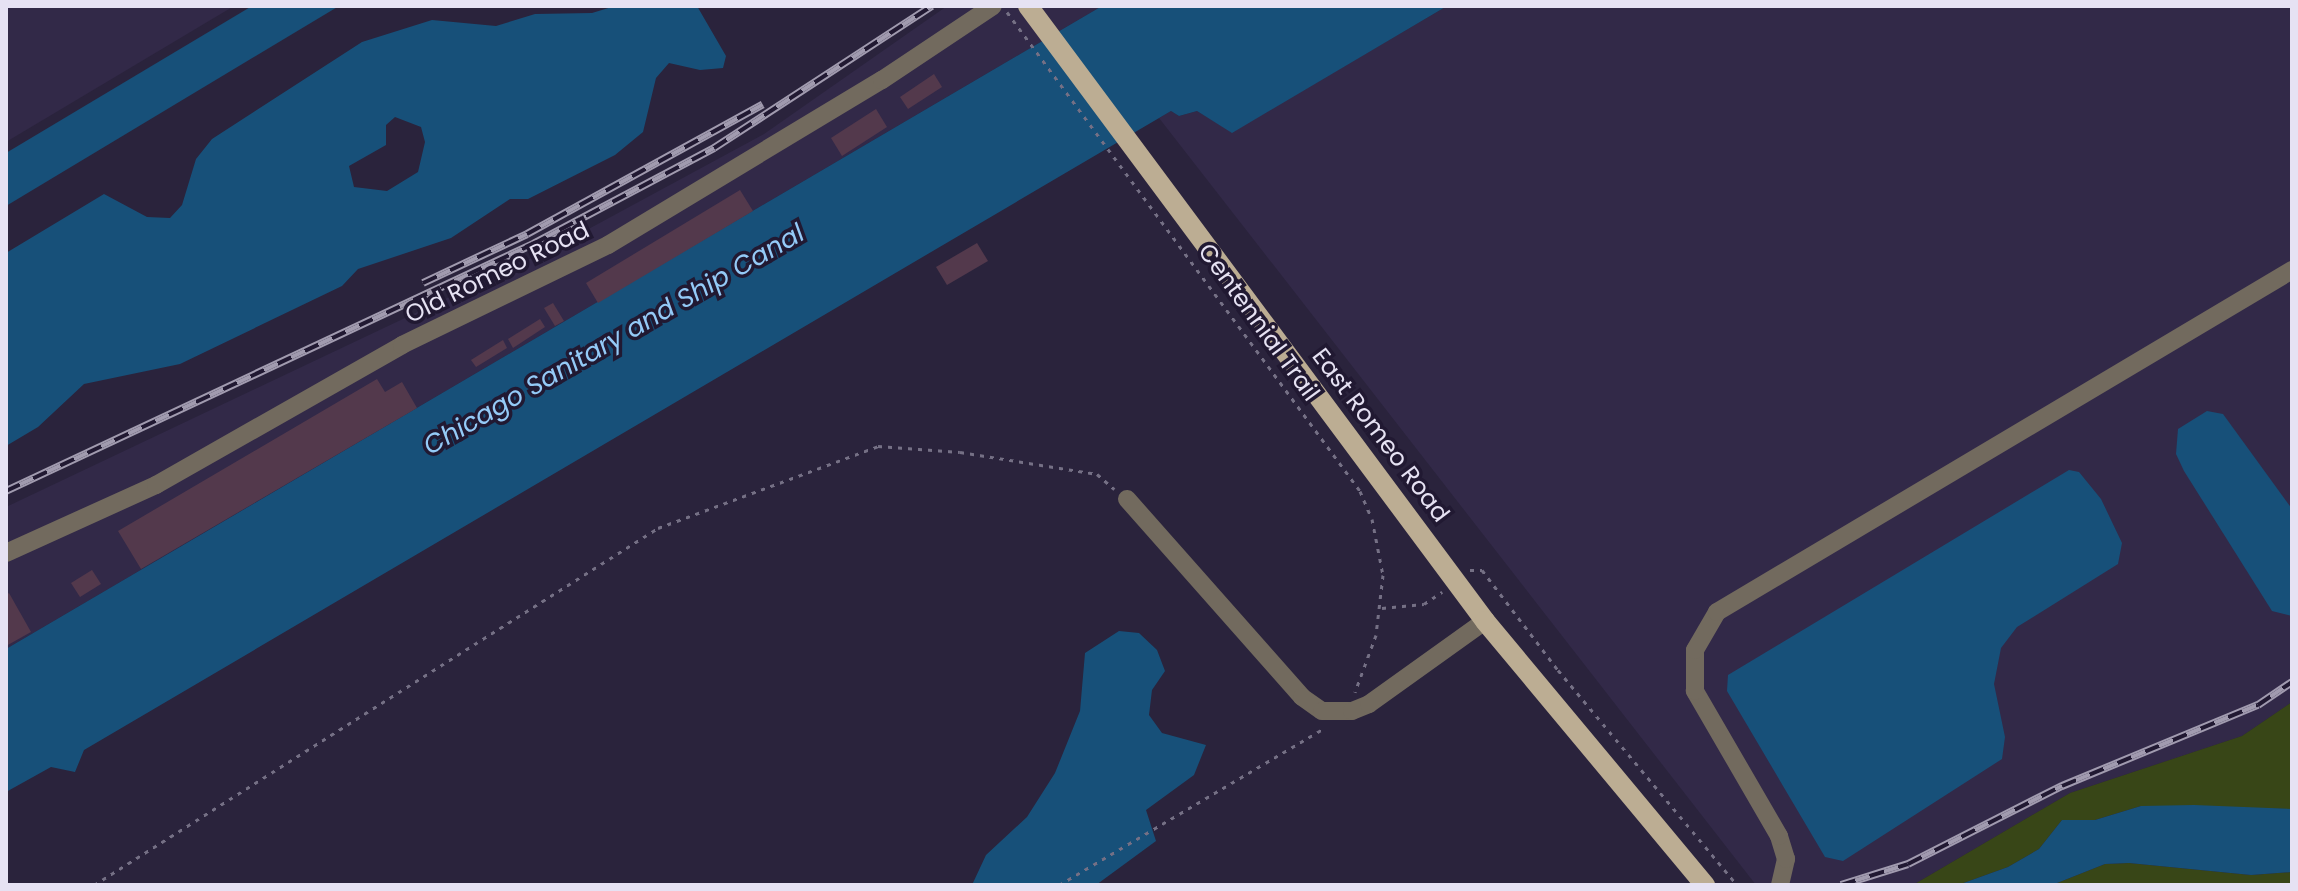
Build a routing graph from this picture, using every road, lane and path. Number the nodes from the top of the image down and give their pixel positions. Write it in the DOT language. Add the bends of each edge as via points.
graph roads {
  1 [pos="993,6"];
  2 [pos="1002,6"];
  3 [pos="1028,6"];
  4 [pos="2292,270"];
  5 [pos="1127,499"];
  6 [pos="6,553"];
  7 [pos="1475,566"];
  8 [pos="1437,595"];
  9 [pos="1382,608"];
  10 [pos="1485,621"];
  11 [pos="1354,694"];
  12 [pos="1317,735"];
  13 [pos="94,885"];
  14 [pos="1059,885"];
  15 [pos="1705,885"];
  16 [pos="1737,885"];
  17 [pos="1780,885"];
  1 -- 6 [label="street, Old Romeo Road" via="882,80 608,245 402,345 156,485"];
  2 -- 9 [label="path, Centennial Trail" via="1337,459 1372,519 1383,575"];
  3 -- 10 [label="main road, East Romeo Road"];
  4 -- 17 [label="street" via="1717,612 1695,650 1695,691 1779,836 1786,859"];
  5 -- 10 [label="street" via="1302,697 1322,711 1352,711 1369,704"];
  5 -- 13 [label="path" via="1097,474 960,452 878,446 687,517 658,528"];
  7 -- 16 [label="path"];
  8 -- 9 [label="path" via="1406,608"];
  9 -- 11 [label="path, Centennial Trail"];
  10 -- 15 [label="main road, East Romeo Road"];
  12 -- 14 [label="path"];
}
